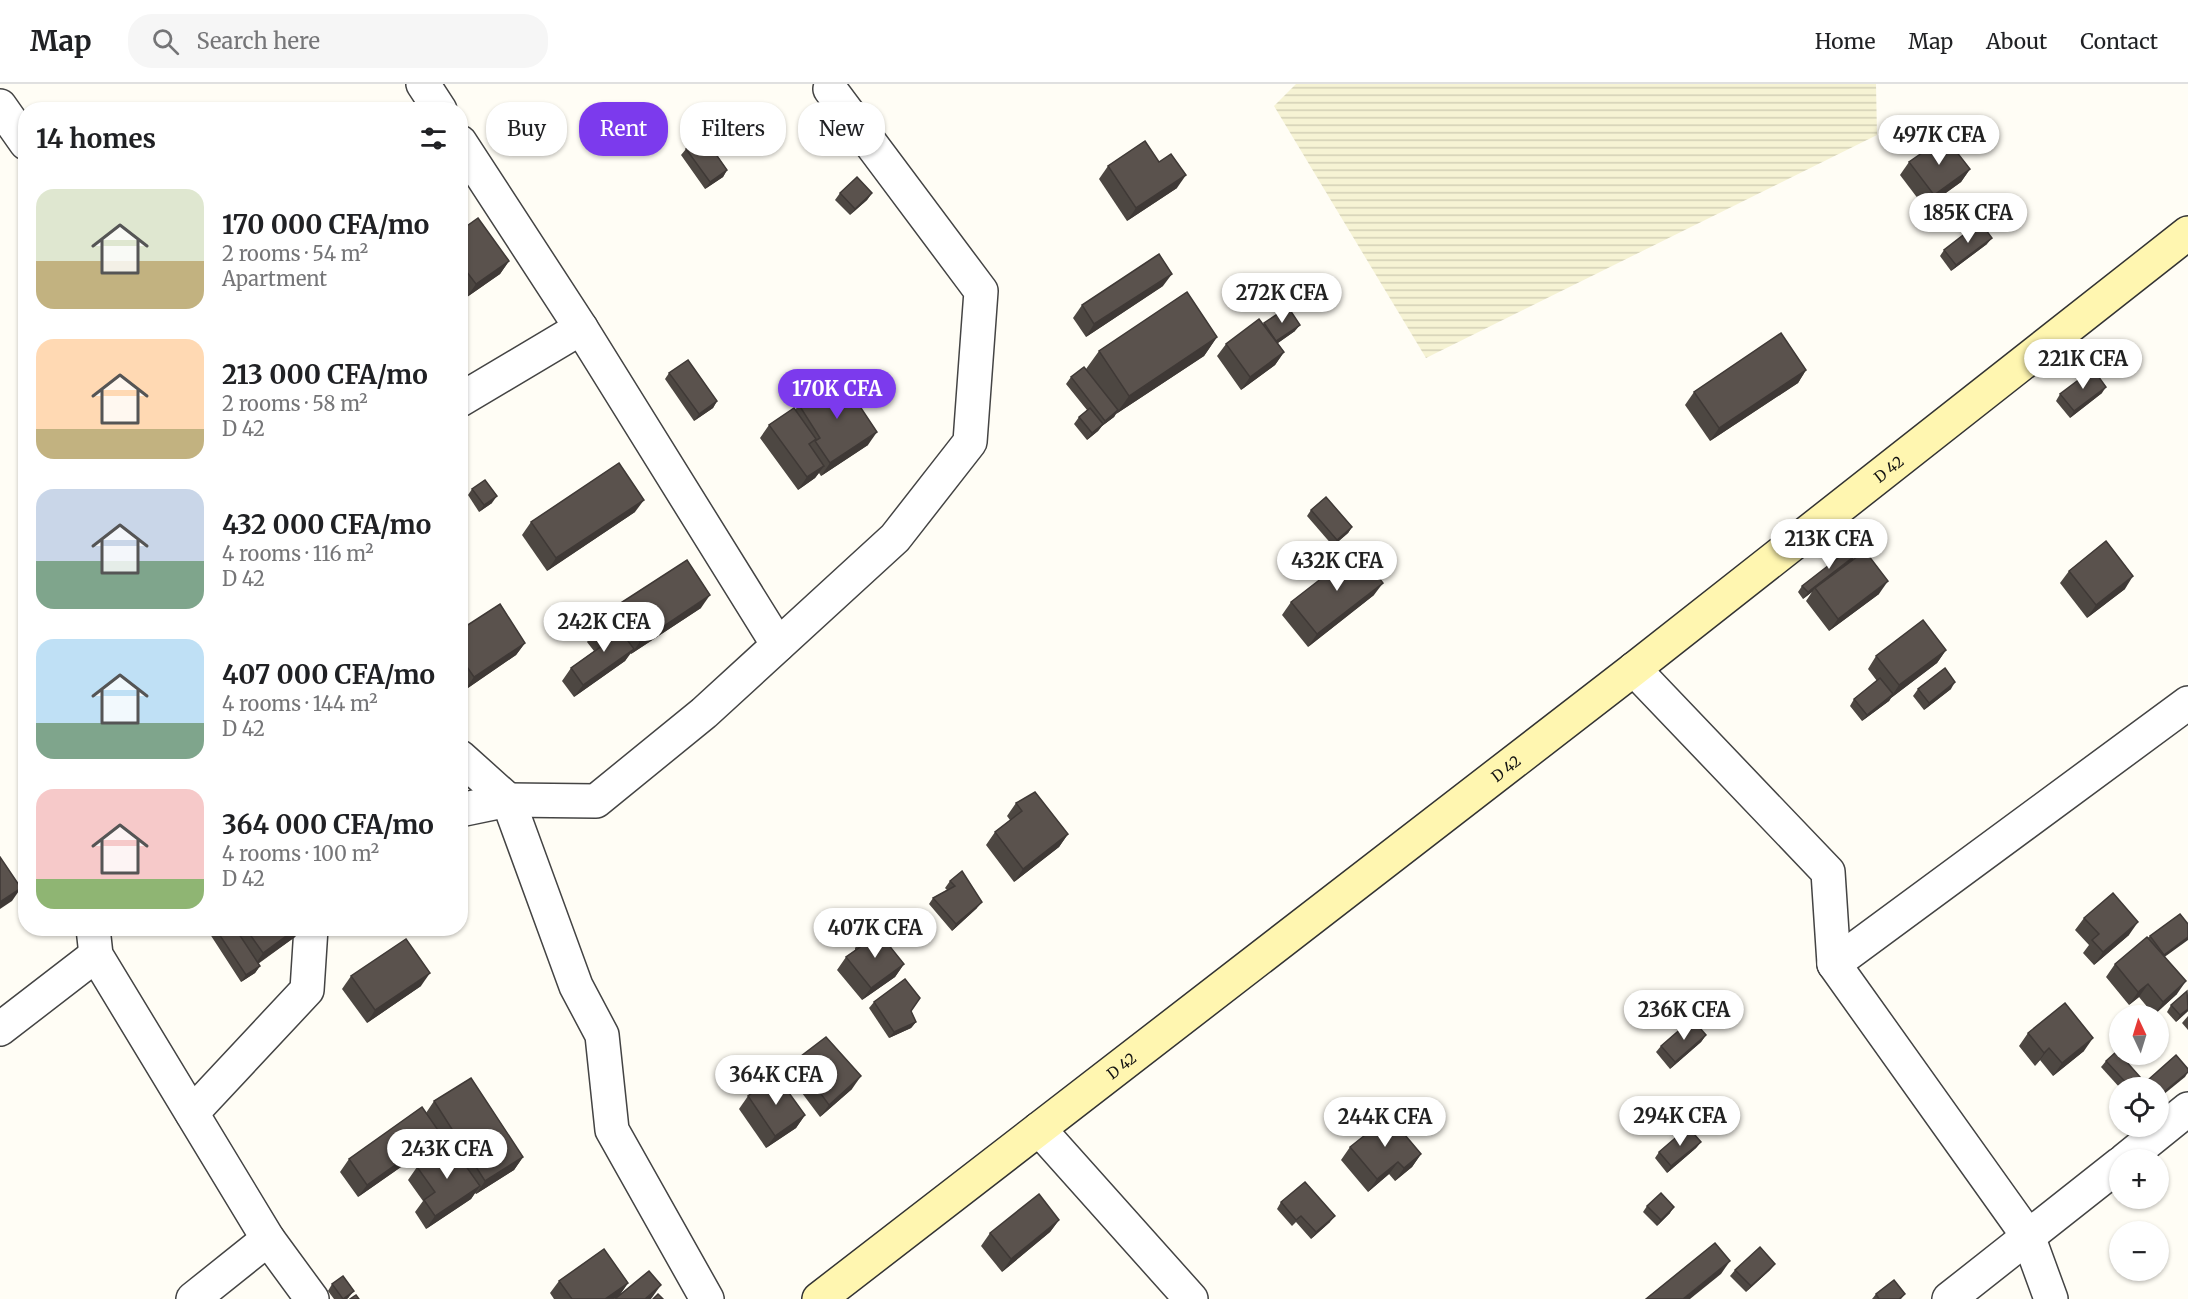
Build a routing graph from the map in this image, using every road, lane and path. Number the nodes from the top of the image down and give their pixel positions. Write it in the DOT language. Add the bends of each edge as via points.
graph roads {
  1 [pos="423,84"];
  2 [pos="830,89"];
  3 [pos="435,102"];
  4 [pos="0,106"];
  5 [pos="18,132"];
  6 [pos="468,154"];
  7 [pos="2188,233"];
  8 [pos="581,328"];
  9 [pos="468,395"];
  10 [pos="778,645"];
  11 [pos="1634,669"];
  12 [pos="2188,703"];
  13 [pos="468,764"];
  14 [pos="508,800"];
  15 [pos="468,808"];
  16 [pos="310,936"];
  17 [pos="95,942"];
  18 [pos="1834,964"];
  19 [pos="0,1029"];
  20 [pos="2188,1109"];
  21 [pos="192,1113"];
  22 [pos="1039,1129"];
  23 [pos="2139,1149"];
  24 [pos="2109,1173"];
  25 [pos="2028,1236"];
  26 [pos="268,1239"];
  27 [pos="193,1299"];
  28 [pos="312,1299"];
  29 [pos="707,1299"];
  30 [pos="819,1299"];
  31 [pos="1191,1299"];
  32 [pos="1949,1299"];
  33 [pos="2051,1299"];
  1 -- 3 [label="street"];
  2 -- 10 [label="street" via="981,291 970,442 895,538"];
  4 -- 5 [label="street"];
  6 -- 8 [label="street"];
  7 -- 11 [label="street, D 42 / D 42"];
  8 -- 9 [label="street"];
  8 -- 10 [label="street"];
  10 -- 14 [label="street" via="705,713 596,801"];
  11 -- 18 [label="street" via="1828,872"];
  11 -- 22 [label="street, D 42 / D 42"];
  12 -- 18 [label="street"];
  13 -- 14 [label="street"];
  14 -- 15 [label="street"];
  14 -- 29 [label="street" via="576,986 602,1035 612,1130"];
  16 -- 21 [label="street" via="307,990"];
  17 -- 19 [label="street"];
  17 -- 21 [label="street"];
  18 -- 25 [label="street"];
  20 -- 23 [label="street"];
  21 -- 26 [label="street"];
  22 -- 30 [label="street, D 42 / D 42"];
  22 -- 31 [label="street"];
  24 -- 25 [label="street"];
  25 -- 32 [label="street"];
  25 -- 33 [label="street"];
  26 -- 27 [label="street"];
  26 -- 28 [label="street"];
}
